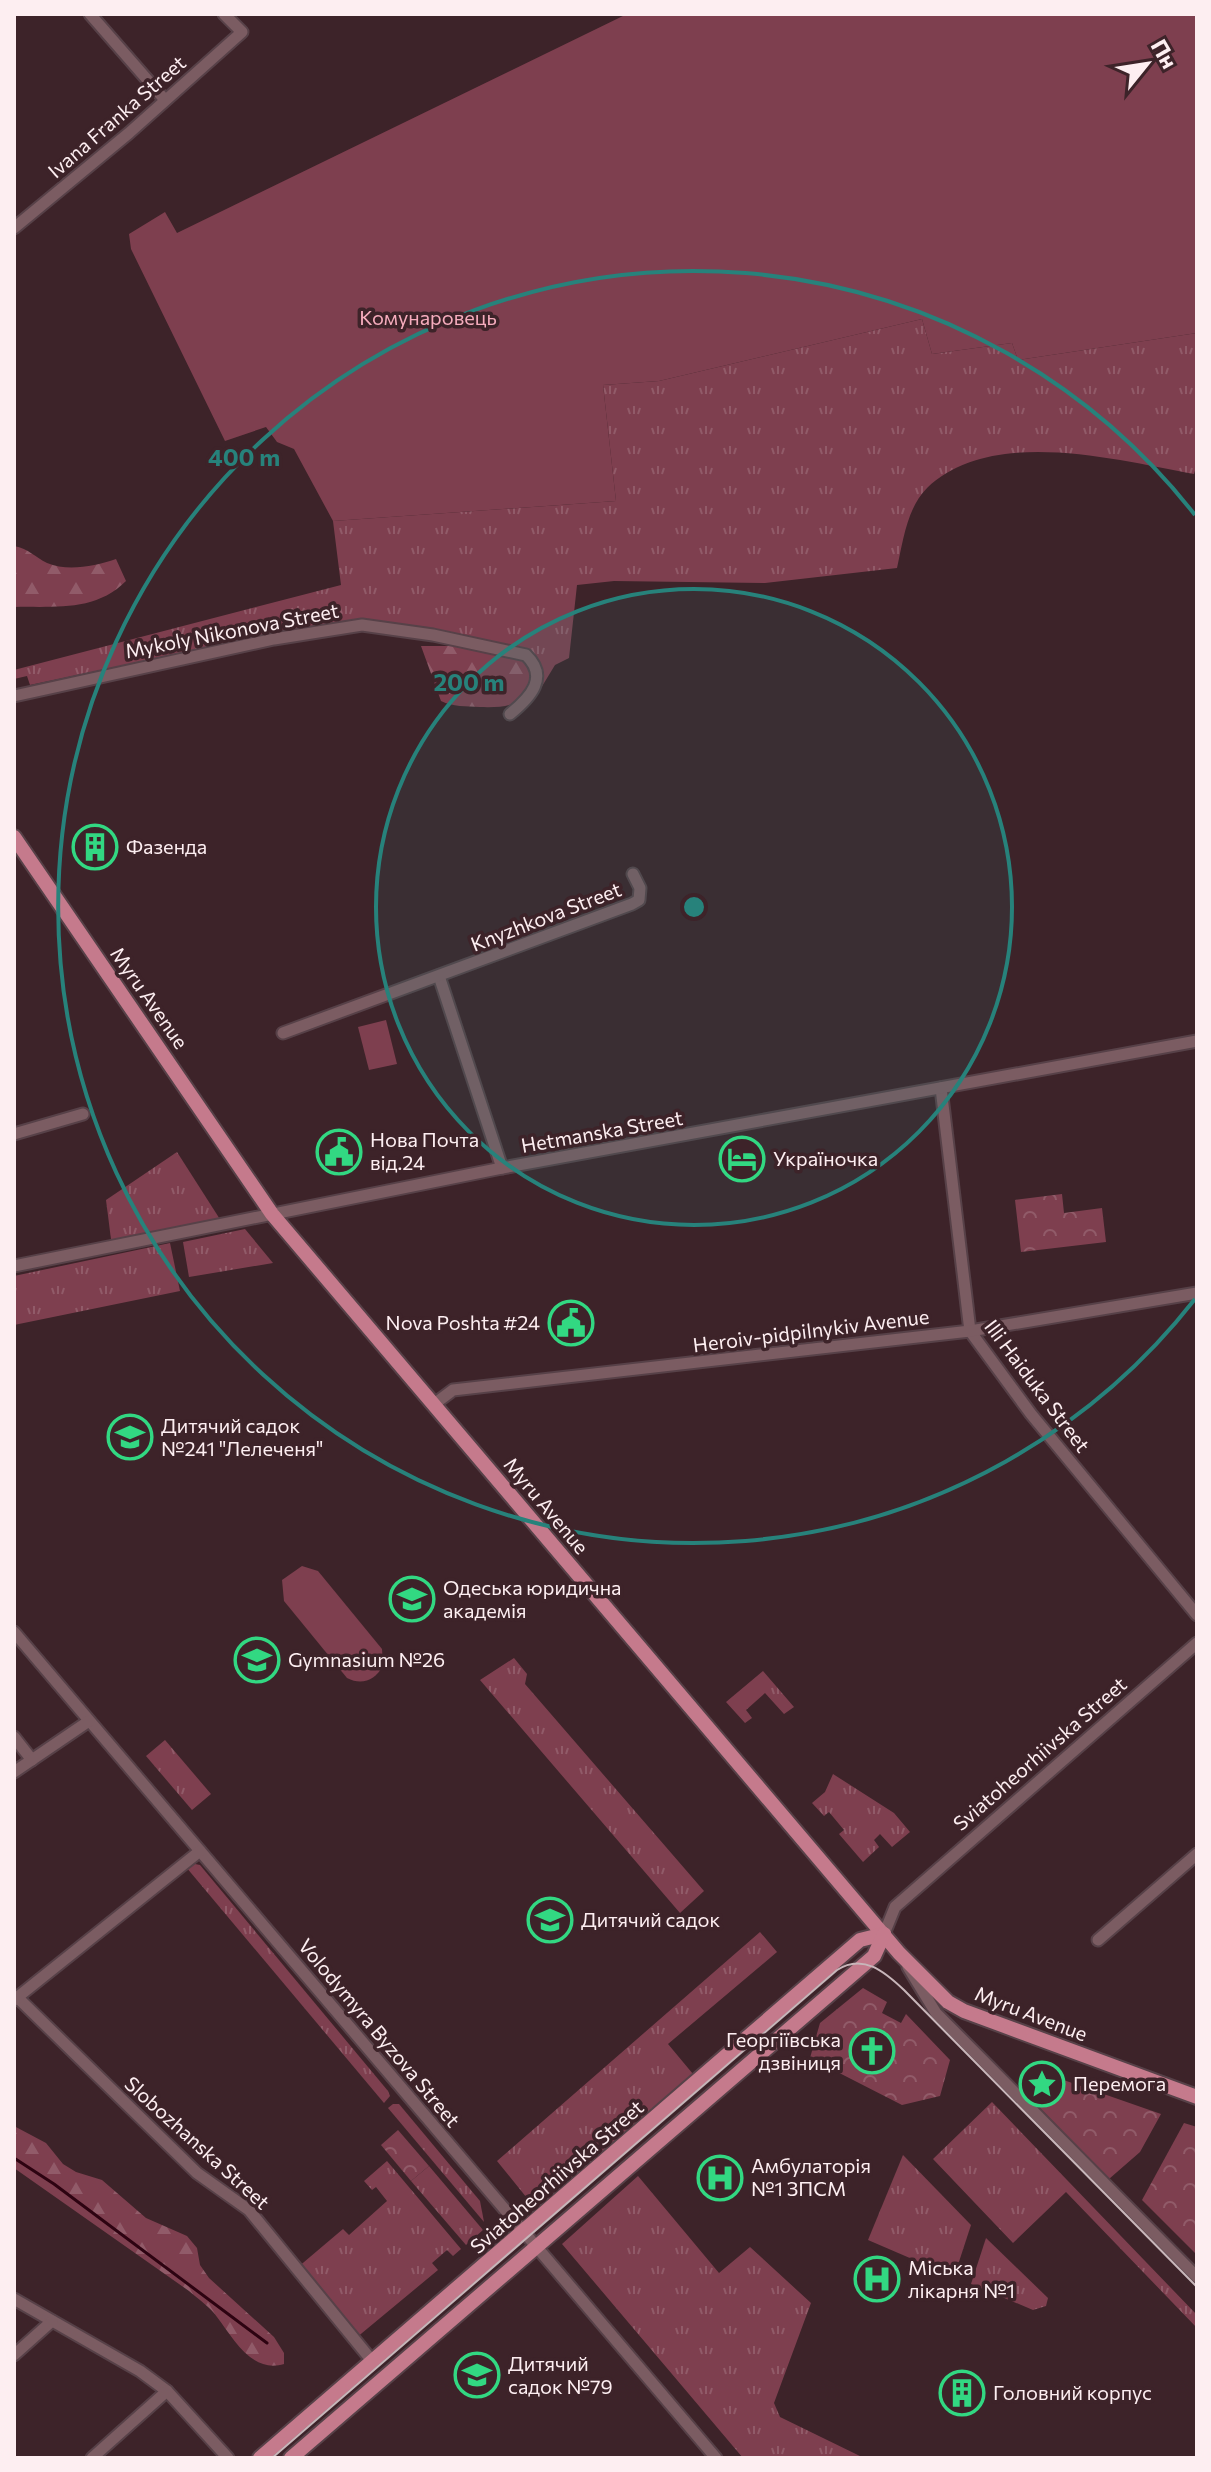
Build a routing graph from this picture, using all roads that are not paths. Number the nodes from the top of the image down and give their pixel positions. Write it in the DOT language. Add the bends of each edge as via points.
graph roads {
  1 [pos="90,14"];
  2 [pos="224,14"];
  3 [pos="165,100"];
  4 [pos="14,228"];
  5 [pos="14,696"];
  6 [pos="510,714"];
  7 [pos="14,837"];
  8 [pos="633,874"];
  9 [pos="439,976"];
  10 [pos="283,1033"];
  11 [pos="1197,1041"];
  12 [pos="941,1088"];
  13 [pos="83,1114"];
  14 [pos="14,1134"];
  15 [pos="502,1168"];
  16 [pos="272,1214"];
  17 [pos="14,1266"];
  18 [pos="1197,1293"];
  19 [pos="970,1331"];
  20 [pos="433,1405"];
  21 [pos="1197,1615"];
  22 [pos="14,1632"];
  23 [pos="1197,1643"];
  24 [pos="89,1721"];
  25 [pos="14,1737"];
  26 [pos="32,1760"];
  27 [pos="14,1772"];
  28 [pos="200,1851"];
  29 [pos="1197,1854"];
  30 [pos="884,1934"];
  31 [pos="1098,1940"];
  32 [pos="899,1953"];
  33 [pos="16,1999"];
  34 [pos="1197,2097"];
  35 [pos="524,2232"];
  36 [pos="537,2247"];
  37 [pos="1197,2277"];
  38 [pos="14,2299"];
  39 [pos="52,2321"];
  40 [pos="14,2355"];
  41 [pos="373,2362"];
  42 [pos="167,2391"];
  43 [pos="293,2457"];
  44 [pos="92,2458"];
  45 [pos="228,2458"];
  46 [pos="260,2458"];
  47 [pos="716,2458"];
  1 -- 3 [label="street"];
  2 -- 3 [label="street, Ivana Franka Street" via="242,32"];
  3 -- 4 [label="street, Ivana Franka Street"];
  5 -- 6 [label="street, Mykoly Nikonova Street" via="362,625 526,655 537,665 536,687"];
  7 -- 16 [label="main road, Myru Avenue"];
  8 -- 9 [label="street, Knyzhkova Street" via="640,888 639,900 632,904"];
  9 -- 10 [label="street, Knyzhkova Street"];
  9 -- 15 [label="street"];
  11 -- 12 [label="street, Hetmanska Street"];
  12 -- 15 [label="street, Hetmanska Street"];
  12 -- 19 [label="street, Illi Haiduka Street"];
  13 -- 14 [label="street"];
  15 -- 16 [label="street, Hetmanska Street"];
  16 -- 17 [label="street, Hetmanska Street"];
  16 -- 20 [label="main road, Myru Avenue"];
  18 -- 19 [label="street, Heroiv-pidpilnykiv Avenue"];
  19 -- 20 [label="street, Heroiv-pidpilnykiv Avenue" via="453,1390"];
  19 -- 21 [label="street, Illi Haiduka Street" via="1031,1414"];
  20 -- 30 [label="main road, Myru Avenue"];
  22 -- 24 [label="street, Volodymyra Byzova Street"];
  23 -- 30 [label="street, Sviatoheorhiivska Street" via="895,1907"];
  24 -- 26 [label="street"];
  24 -- 28 [label="street, Volodymyra Byzova Street"];
  25 -- 26 [label="street"];
  26 -- 27 [label="street"];
  28 -- 33 [label="street"];
  28 -- 35 [label="street, Volodymyra Byzova Street"];
  29 -- 31 [label="street"];
  30 -- 32 [label="main road, Myru Avenue"];
  30 -- 35 [label="main road, Sviatoheorhiivska Street" via="860,1940"];
  30 -- 36 [label="main road, Sviatoheorhiivska Street" via="874,1956"];
  32 -- 34 [label="main road, Myru Avenue" via="964,2011"];
  32 -- 37 [label="street" via="936,2013"];
  33 -- 41 [label="street, Slobozhanska Street" via="197,2173 249,2210"];
  35 -- 36 [label="street, Volodymyra Byzova Street"];
  35 -- 41 [label="main road, Sviatoheorhiivska Street"];
  36 -- 43 [label="main road, Sviatoheorhiivska Street"];
  36 -- 47 [label="street, Volodymyra Byzova Street"];
  38 -- 39 [label="street"];
  39 -- 40 [label="street"];
  39 -- 42 [label="street"];
  41 -- 46 [label="main road, Sviatoheorhiivska Street"];
  42 -- 44 [label="street"];
  42 -- 45 [label="street"];
}
